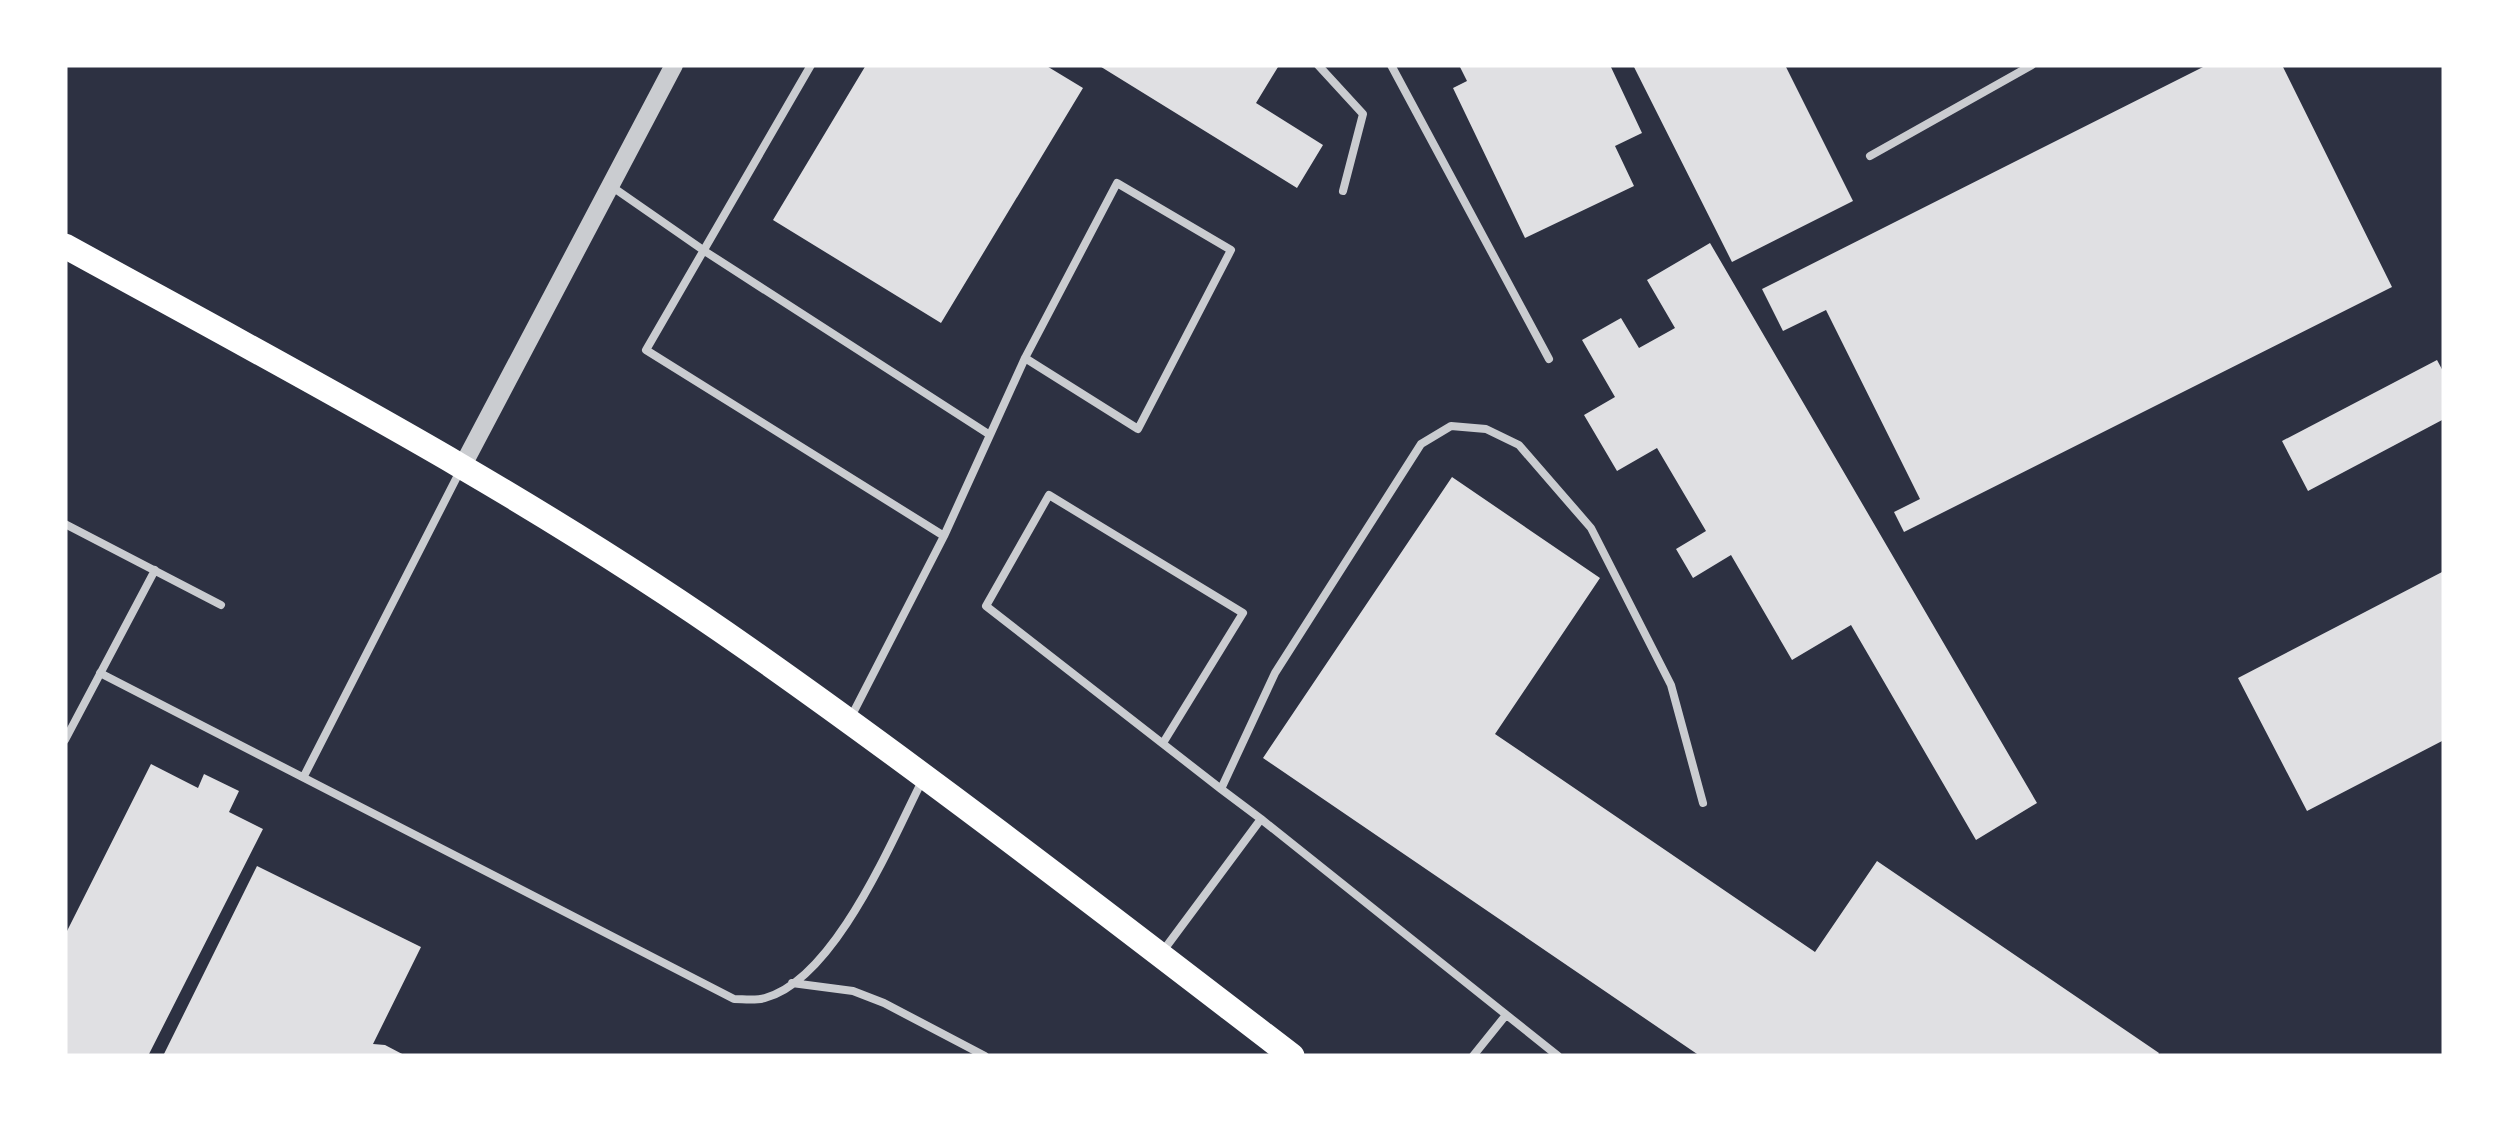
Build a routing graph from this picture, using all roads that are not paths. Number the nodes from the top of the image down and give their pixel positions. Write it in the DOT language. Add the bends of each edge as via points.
graph roads {
  1 [pos="674,65"];
  2 [pos="811,65"];
  3 [pos="1318,65"];
  4 [pos="1391,65"];
  5 [pos="2032,65"];
  6 [pos="1870,156"];
  7 [pos="611,186"];
  8 [pos="1344,191"];
  9 [pos="65,246"];
  10 [pos="706,252"];
  11 [pos="1025,358"];
  12 [pos="1549,359"];
  13 [pos="990,435"];
  14 [pos="463,466"];
  15 [pos="65,524"];
  16 [pos="944,536"];
  17 [pos="154,570"];
  18 [pos="221,605"];
  19 [pos="100,673"];
  20 [pos="848,723"];
  21 [pos="65,740"];
  22 [pos="1163,743"];
  23 [pos="304,776"];
  24 [pos="924,777"];
  25 [pos="1221,789"];
  26 [pos="1703,803"];
  27 [pos="1260,819"];
  28 [pos="1160,955"];
  29 [pos="792,983"];
  30 [pos="1506,1015"];
  31 [pos="985,1056"];
  32 [pos="1292,1056"];
  33 [pos="1473,1056"];
  34 [pos="1558,1056"];
  1 -- 7 [label="street"];
  2 -- 10 [label="lane"];
  3 -- 8 [label="lane" via="1363,114"];
  4 -- 12 [label="lane"];
  5 -- 6 [label="lane"];
  7 -- 10 [label="lane"];
  7 -- 14 [label="street"];
  9 -- 14 [label="main road"];
  10 -- 13 [label="lane"];
  10 -- 16 [label="lane" via="646,350"];
  11 -- 11 [label="lane" via="1117,184 1231,250 1138,428"];
  11 -- 13 [label="lane"];
  13 -- 16 [label="lane"];
  14 -- 20 [label="main road" via="746,648"];
  14 -- 23 [label="lane"];
  15 -- 17 [label="lane"];
  16 -- 20 [label="lane"];
  17 -- 18 [label="lane"];
  17 -- 19 [label="lane"];
  19 -- 21 [label="lane"];
  19 -- 23 [label="lane"];
  20 -- 24 [label="main road"];
  22 -- 22 [label="lane" via="986,606 1049,495 1243,612"];
  22 -- 25 [label="lane"];
  23 -- 29 [label="lane" via="734,1000 765,998"];
  24 -- 28 [label="main road"];
  24 -- 29 [label="lane" via="840,935"];
  25 -- 26 [label="lane" via="1274,673 1421,444 1451,426 1486,429 1519,445 1591,528 1670,685"];
  25 -- 27 [label="lane"];
  27 -- 28 [label="lane"];
  27 -- 30 [label="lane"];
  28 -- 32 [label="main road"];
  29 -- 31 [label="lane" via="884,1002"];
  30 -- 33 [label="lane"];
  30 -- 34 [label="lane"];
}
